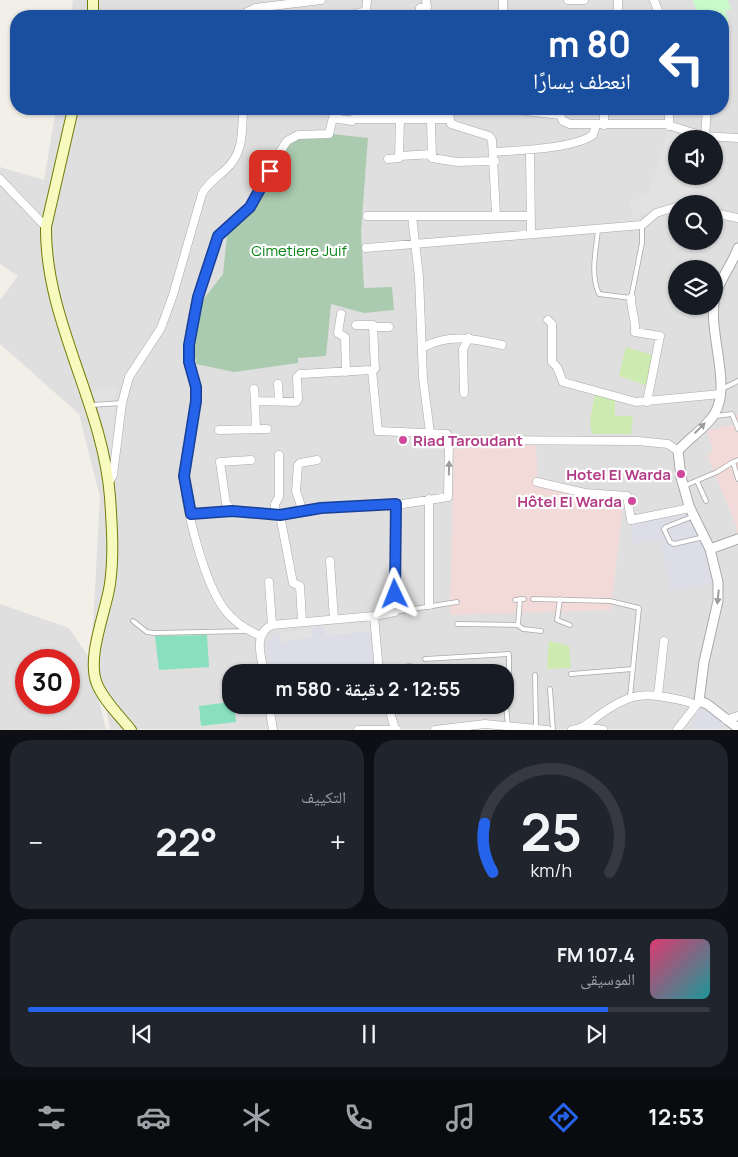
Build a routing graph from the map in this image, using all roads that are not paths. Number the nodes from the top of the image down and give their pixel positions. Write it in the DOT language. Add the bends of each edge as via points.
graph roads {
  1 [pos="321,0"];
  2 [pos="426,0"];
  3 [pos="568,0"];
  4 [pos="584,0"];
  5 [pos="250,10"];
  6 [pos="420,10"];
  7 [pos="72,115"];
  8 [pos="243,115"];
  9 [pos="334,115"];
  10 [pos="449,115"];
  11 [pos="560,115"];
  12 [pos="602,115"];
  13 [pos="670,115"];
  14 [pos="707,115"];
  15 [pos="333,118"];
  16 [pos="400,119"];
  17 [pos="450,119"];
  18 [pos="431,120"];
  19 [pos="600,124"];
  20 [pos="669,126"];
  21 [pos="683,130"];
  22 [pos="705,130"];
  23 [pos="723,137"];
  24 [pos="738,138"];
  25 [pos="530,150"];
  26 [pos="494,152"];
  27 [pos="432,154"];
  28 [pos="400,156"];
  29 [pos="388,159"];
  30 [pos="495,161"];
  31 [pos="0,179"];
  32 [pos="668,209"];
  33 [pos="496,214"];
  34 [pos="723,215"];
  35 [pos="367,216"];
  36 [pos="412,216"];
  37 [pos="530,216"];
  38 [pos="738,218"];
  39 [pos="642,225"];
  40 [pos="46,227"];
  41 [pos="598,230"];
  42 [pos="531,233"];
  43 [pos="415,243"];
  44 [pos="366,248"];
  45 [pos="738,251"];
  46 [pos="631,298"];
  47 [pos="341,314"];
  48 [pos="548,320"];
  49 [pos="356,326"];
  50 [pos="373,327"];
  51 [pos="389,327"];
  52 [pos="469,338"];
  53 [pos="502,345"];
  54 [pos="424,347"];
  55 [pos="372,370"];
  56 [pos="346,372"];
  57 [pos="738,381"];
  58 [pos="278,384"];
  59 [pos="254,390"];
  60 [pos="721,392"];
  61 [pos="464,393"];
  62 [pos="255,401"];
  63 [pos="122,402"];
  64 [pos="279,402"];
  65 [pos="647,402"];
  66 [pos="90,405"];
  67 [pos="714,416"];
  68 [pos="256,429"];
  69 [pos="267,429"];
  70 [pos="738,429"];
  71 [pos="220,430"];
  72 [pos="430,433"];
  73 [pos="449,440"];
  74 [pos="678,451"];
  75 [pos="279,455"];
  76 [pos="251,460"];
  77 [pos="317,460"];
  78 [pos="738,460"];
  79 [pos="733,462"];
  80 [pos="738,479"];
  81 [pos="697,480"];
  82 [pos="109,482"];
  83 [pos="537,482"];
  84 [pos="684,486"];
  85 [pos="428,499"];
  86 [pos="706,501"];
  87 [pos="396,504"];
  88 [pos="232,511"];
  89 [pos="303,512"];
  90 [pos="692,512"];
  91 [pos="191,514"];
  92 [pos="277,515"];
  93 [pos="704,537"];
  94 [pos="738,539"];
  95 [pos="710,549"];
  96 [pos="330,561"];
  97 [pos="269,582"];
  98 [pos="560,598"];
  99 [pos="520,599"];
  100 [pos="533,599"];
  101 [pos="457,602"];
  102 [pos="429,605"];
  103 [pos="396,612"];
  104 [pos="374,616"];
  105 [pos="334,619"];
  106 [pos="133,621"];
  107 [pos="302,621"];
  108 [pos="457,624"];
  109 [pos="272,625"];
  110 [pos="518,625"];
  111 [pos="570,625"];
  112 [pos="248,631"];
  113 [pos="540,631"];
  114 [pos="261,636"];
  115 [pos="664,641"];
  116 [pos="425,659"];
  117 [pos="263,664"];
  118 [pos="378,664"];
  119 [pos="509,664"];
  120 [pos="633,669"];
  121 [pos="571,674"];
  122 [pos="535,675"];
  123 [pos="550,689"];
  124 [pos="658,695"];
  125 [pos="630,697"];
  126 [pos="697,703"];
  127 [pos="270,714"];
  128 [pos="391,714"];
  129 [pos="507,714"];
  130 [pos="738,716"];
  131 [pos="726,720"];
  132 [pos="586,727"];
  133 [pos="508,728"];
  134 [pos="536,728"];
  135 [pos="738,728"];
  136 [pos="386,729"];
  137 [pos="396,729"];
  138 [pos="447,729"];
  139 [pos="602,729"];
  140 [pos="131,730"];
  141 [pos="273,730"];
  142 [pos="358,730"];
  143 [pos="435,730"];
  144 [pos="547,730"];
  145 [pos="553,730"];
  146 [pos="572,730"];
  147 [pos="677,730"];
  1 -- 5 [label="street"];
  2 -- 6 [label="street" via="427,7"];
  3 -- 4 [label="street"];
  7 -- 40 [label="main road"];
  8 -- 63 [label="street" via="238,152 202,194 166,314 155,338 132,368"];
  9 -- 15 [label="street"];
  10 -- 17 [label="street"];
  11 -- 19 [label="street" via="567,123"];
  12 -- 19 [label="street"];
  13 -- 20 [label="street"];
  14 -- 22 [label="street"];
  15 -- 16 [label="street" via="352,122 354,119"];
  15 -- 91 [label="street" via="329,134 298,135 287,141 254,201 218,236 210,257 189,345 196,401 184,476"];
  16 -- 18 [label="street"];
  16 -- 28 [label="street"];
  17 -- 18 [label="street"];
  17 -- 26 [label="street" via="451,124 490,136"];
  18 -- 27 [label="street"];
  19 -- 20 [label="street"];
  19 -- 25 [label="street" via="588,138"];
  20 -- 21 [label="street"];
  23 -- 24 [label="street"];
  25 -- 26 [label="street"];
  25 -- 37 [label="street"];
  26 -- 30 [label="street"];
  27 -- 28 [label="street"];
  27 -- 30 [label="street" via="432,158 457,162"];
  28 -- 29 [label="street"];
  30 -- 33 [label="street"];
  31 -- 40 [label="street"];
  32 -- 39 [label="street" via="656,213"];
  33 -- 36 [label="street"];
  33 -- 37 [label="street"];
  34 -- 38 [label="street"];
  35 -- 36 [label="street"];
  36 -- 43 [label="street"];
  37 -- 42 [label="street"];
  39 -- 41 [label="street"];
  39 -- 46 [label="lane" via="642,243"];
  40 -- 66 [label="main road" via="48,260 57,302"];
  41 -- 42 [label="street"];
  41 -- 46 [label="lane" via="596,288 599,294"];
  42 -- 43 [label="street"];
  43 -- 44 [label="street"];
  43 -- 54 [label="street"];
  45 -- 60 [label="street" via="715,296 714,326"];
  46 -- 65 [label="street" via="634,332 660,336"];
  47 -- 56 [label="street" via="338,333 344,337"];
  48 -- 65 [label="street" via="552,324 552,362 563,382 636,402"];
  49 -- 50 [label="street"];
  50 -- 51 [label="street"];
  50 -- 55 [label="street" via="376,369"];
  52 -- 53 [label="street"];
  52 -- 54 [label="street" via="436,340"];
  52 -- 61 [label="street" via="463,349"];
  54 -- 72 [label="street" via="423,378"];
  55 -- 56 [label="street"];
  55 -- 72 [label="street" via="378,431"];
  56 -- 64 [label="street" via="300,374 297,377 298,401"];
  57 -- 60 [label="lane"];
  58 -- 64 [label="street"];
  59 -- 62 [label="street"];
  60 -- 65 [label="street"];
  60 -- 67 [label="street"];
  62 -- 64 [label="street"];
  62 -- 68 [label="street"];
  63 -- 66 [label="lane"];
  63 -- 82 [label="street" via="113,475"];
  66 -- 82 [label="main road"];
  67 -- 70 [label="lane" via="732,414"];
  74 -- 67 [label="street, one-way"];
  68 -- 69 [label="street"];
  68 -- 71 [label="street"];
  72 -- 73 [label="street" via="445,433"];
  73 -- 74 [label="street" via="638,441 668,444"];
  85 -- 73 [label="street, one-way" via="448,497"];
  74 -- 84 [label="street"];
  75 -- 92 [label="street"];
  76 -- 88 [label="street" via="220,462 226,503"];
  77 -- 89 [label="street" via="298,465 296,491"];
  78 -- 79 [label="lane"];
  79 -- 80 [label="lane"];
  79 -- 81 [label="lane"];
  81 -- 84 [label="lane"];
  81 -- 86 [label="lane"];
  82 -- 140 [label="main road" via="113,541 110,585 96,646 95,675 107,700"];
  83 -- 90 [label="street" via="584,493 627,496 631,520"];
  84 -- 90 [label="street"];
  85 -- 87 [label="street"];
  85 -- 102 [label="street"];
  87 -- 89 [label="street"];
  87 -- 103 [label="street"];
  88 -- 91 [label="street"];
  88 -- 92 [label="street"];
  89 -- 92 [label="street"];
  90 -- 93 [label="street"];
  90 -- 93 [label="lane" via="664,529 670,542 674,544"];
  91 -- 112 [label="street" via="210,584 224,609"];
  92 -- 107 [label="street" via="294,583 300,586"];
  93 -- 95 [label="street"];
  94 -- 95 [label="street"];
  95 -- 126 [label="street, one-way" via="718,582 718,601"];
  96 -- 105 [label="street"];
  97 -- 109 [label="street"];
  98 -- 100 [label="lane"];
  98 -- 111 [label="lane" via="557,620"];
  98 -- 120 [label="lane" via="618,602 639,608"];
  99 -- 110 [label="lane"];
  101 -- 102 [label="lane"];
  102 -- 103 [label="lane"];
  103 -- 104 [label="street"];
  104 -- 105 [label="street"];
  104 -- 118 [label="street"];
  105 -- 107 [label="street"];
  106 -- 112 [label="lane" via="154,634"];
  107 -- 109 [label="street"];
  108 -- 110 [label="lane"];
  109 -- 114 [label="street"];
  110 -- 113 [label="lane" via="523,629"];
  112 -- 114 [label="street"];
  114 -- 117 [label="street"];
  115 -- 124 [label="street"];
  116 -- 119 [label="lane" via="508,653"];
  120 -- 121 [label="lane"];
  120 -- 125 [label="lane"];
  122 -- 134 [label="lane"];
  123 -- 145 [label="lane"];
  124 -- 125 [label="street"];
  124 -- 126 [label="street"];
  125 -- 132 [label="street" via="607,709"];
  126 -- 131 [label="street" via="707,704"];
  126 -- 147 [label="street"];
  127 -- 141 [label="street"];
  128 -- 137 [label="street"];
  129 -- 133 [label="lane"];
  130 -- 131 [label="street"];
  131 -- 135 [label="street"];
  132 -- 139 [label="street"];
  132 -- 146 [label="street"];
  133 -- 134 [label="street"];
  133 -- 138 [label="street" via="485,724"];
  134 -- 144 [label="street"];
  136 -- 137 [label="street"];
  136 -- 142 [label="street"];
  138 -- 143 [label="street"];
}
